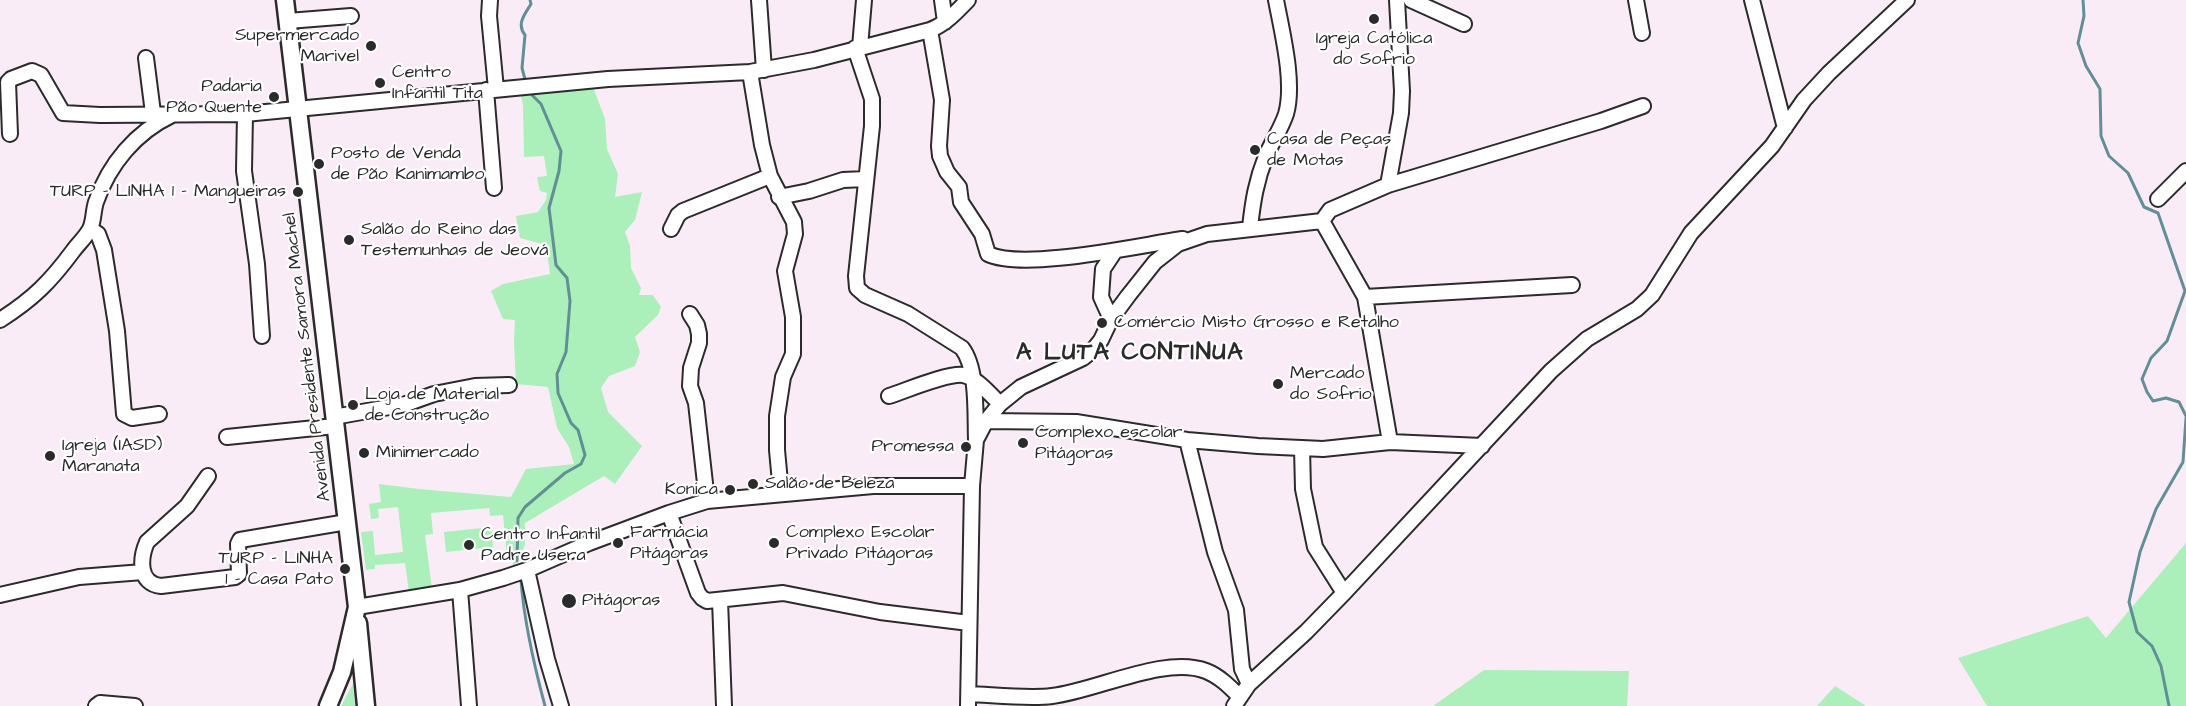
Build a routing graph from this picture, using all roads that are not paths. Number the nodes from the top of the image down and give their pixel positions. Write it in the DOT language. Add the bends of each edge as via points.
graph roads {
  1 [pos="285,0"];
  2 [pos="490,0"];
  3 [pos="759,0"];
  4 [pos="864,0"];
  5 [pos="942,0"];
  6 [pos="968,0"];
  7 [pos="1276,0"];
  8 [pos="1397,0"];
  9 [pos="1411,0"];
  10 [pos="1636,0"];
  11 [pos="1752,0"];
  12 [pos="1906,0"];
  13 [pos="351,16"];
  14 [pos="288,21"];
  15 [pos="945,22"];
  16 [pos="1464,24"];
  17 [pos="930,30"];
  18 [pos="1642,33"];
  19 [pos="858,47"];
  20 [pos="146,58"];
  21 [pos="757,71"];
  22 [pos="491,90"];
  23 [pos="1643,106"];
  24 [pos="298,109"];
  25 [pos="153,113"];
  26 [pos="174,114"];
  27 [pos="245,114"];
  28 [pos="1785,128"];
  29 [pos="10,134"];
  30 [pos="2186,171"];
  31 [pos="770,176"];
  32 [pos="866,179"];
  33 [pos="1388,185"];
  34 [pos="494,188"];
  35 [pos="779,197"];
  36 [pos="2158,199"];
  37 [pos="1322,221"];
  38 [pos="1250,227"];
  39 [pos="90,229"];
  40 [pos="671,229"];
  41 [pos="1193,238"];
  42 [pos="1114,251"];
  43 [pos="1572,285"];
  44 [pos="1365,297"];
  45 [pos="690,314"];
  46 [pos="1111,319"];
  47 [pos="0,320"];
  48 [pos="262,336"];
  49 [pos="973,380"];
  50 [pos="509,384"];
  51 [pos="889,396"];
  52 [pos="1000,404"];
  53 [pos="159,414"];
  54 [pos="986,421"];
  55 [pos="335,422"];
  56 [pos="227,437"];
  57 [pos="976,440"];
  58 [pos="1187,440"];
  59 [pos="1390,442"];
  60 [pos="1482,446"];
  61 [pos="1302,448"];
  62 [pos="208,476"];
  63 [pos="972,486"];
  64 [pos="781,493"];
  65 [pos="707,501"];
  66 [pos="669,513"];
  67 [pos="347,522"];
  68 [pos="527,570"];
  69 [pos="143,572"];
  70 [pos="460,590"];
  71 [pos="1344,593"];
  72 [pos="0,595"];
  73 [pos="720,600"];
  74 [pos="357,607"];
  75 [pos="969,623"];
  76 [pos="1249,684"];
  77 [pos="968,700"];
  78 [pos="1236,701"];
  79 [pos="96,706"];
  80 [pos="135,706"];
  81 [pos="327,706"];
  82 [pos="366,706"];
  83 [pos="469,706"];
  84 [pos="561,706"];
  85 [pos="724,706"];
  1 -- 14 [label="main road, Avenida Presidente Samora Machel"];
  2 -- 22 [label="street"];
  3 -- 21 [label="street"];
  4 -- 19 [label="street"];
  5 -- 15 [label="street"];
  6 -- 15 [label="street"];
  7 -- 38 [label="street" via="1286,49 1289,93 1286,113 1254,191"];
  8 -- 33 [label="street" via="1402,102"];
  9 -- 16 [label="street"];
  10 -- 18 [label="street"];
  11 -- 28 [label="street"];
  12 -- 28 [label="street" via="1829,73"];
  13 -- 14 [label="street"];
  14 -- 24 [label="main road, Avenida Presidente Samora Machel"];
  15 -- 17 [label="street"];
  17 -- 19 [label="street"];
  17 -- 42 [label="street" via="942,100 940,156 959,187 961,202 982,234 988,254 1018,260"];
  19 -- 21 [label="street"];
  19 -- 32 [label="street" via="872,99 873,126"];
  20 -- 25 [label="street"];
  21 -- 22 [label="street"];
  21 -- 31 [label="street" via="762,146"];
  22 -- 24 [label="street"];
  22 -- 34 [label="street"];
  23 -- 33 [label="street"];
  24 -- 27 [label="street"];
  24 -- 55 [label="main road, Avenida Presidente Samora Machel"];
  25 -- 26 [label="street"];
  25 -- 29 [label="street" via="63,113 41,75 32,71 8,82"];
  26 -- 27 [label="street"];
  26 -- 39 [label="street" via="156,122 134,140 105,179"];
  27 -- 48 [label="street" via="244,171"];
  28 -- 60 [label="street" via="1691,233 1652,295 1572,351"];
  30 -- 36 [label="street"];
  31 -- 35 [label="street"];
  31 -- 40 [label="street" via="683,211"];
  32 -- 35 [label="street" via="843,180"];
  32 -- 49 [label="street" via="858,288 865,296 908,314 962,348 968,355"];
  33 -- 37 [label="street" via="1330,210"];
  35 -- 64 [label="street" via="794,222 795,234 785,271 793,317 792,354 783,376 777,416"];
  37 -- 38 [label="street"];
  37 -- 44 [label="street"];
  38 -- 41 [label="street"];
  39 -- 47 [label="street" via="44,287"];
  39 -- 53 [label="street" via="98,234 104,250 117,331 124,414 132,418"];
  41 -- 42 [label="street"];
  41 -- 46 [label="street" via="1155,262"];
  42 -- 46 [label="street" via="1103,269 1101,297"];
  43 -- 44 [label="street"];
  44 -- 59 [label="street"];
  45 -- 65 [label="street" via="699,334 690,386 696,403"];
  46 -- 52 [label="street" via="1101,340 1083,358 1021,387"];
  49 -- 51 [label="street" via="963,375 952,377"];
  49 -- 52 [label="street"];
  49 -- 57 [label="street"];
  50 -- 55 [label="street" via="434,394"];
  52 -- 54 [label="street"];
  54 -- 57 [label="street"];
  54 -- 58 [label="street" via="1076,422"];
  55 -- 56 [label="street"];
  55 -- 67 [label="main road, Avenida Presidente Samora Machel"];
  57 -- 63 [label="street"];
  58 -- 61 [label="street"];
  58 -- 76 [label="street" via="1215,552 1236,610 1242,669"];
  59 -- 60 [label="street"];
  59 -- 61 [label="street"];
  60 -- 71 [label="street"];
  61 -- 71 [label="street" via="1304,489 1315,547"];
  62 -- 69 [label="street" via="187,506 147,542"];
  63 -- 64 [label="street" via="873,486"];
  63 -- 75 [label="street"];
  64 -- 65 [label="street"];
  65 -- 66 [label="street"];
  66 -- 68 [label="street"];
  66 -- 73 [label="street" via="698,593 707,601"];
  67 -- 69 [label="street" via="240,540 239,574 235,577 162,586 152,585"];
  67 -- 74 [label="main road, Avenida Presidente Samora Machel"];
  68 -- 70 [label="street"];
  68 -- 84 [label="street"];
  69 -- 72 [label="street" via="79,577"];
  70 -- 74 [label="street"];
  70 -- 83 [label="street"];
  71 -- 76 [label="street"];
  73 -- 75 [label="street" via="783,593 880,612"];
  73 -- 85 [label="street"];
  74 -- 81 [label="main road, Avenida Presidente Samora Machel" via="342,672"];
  74 -- 82 [label="main road"];
  75 -- 77 [label="street"];
  76 -- 78 [label="street"];
  77 -- 78 [label="street" via="1080,692 1135,673 1194,668 1221,679"];
  79 -- 80 [label="street" via="100,702"];
}
